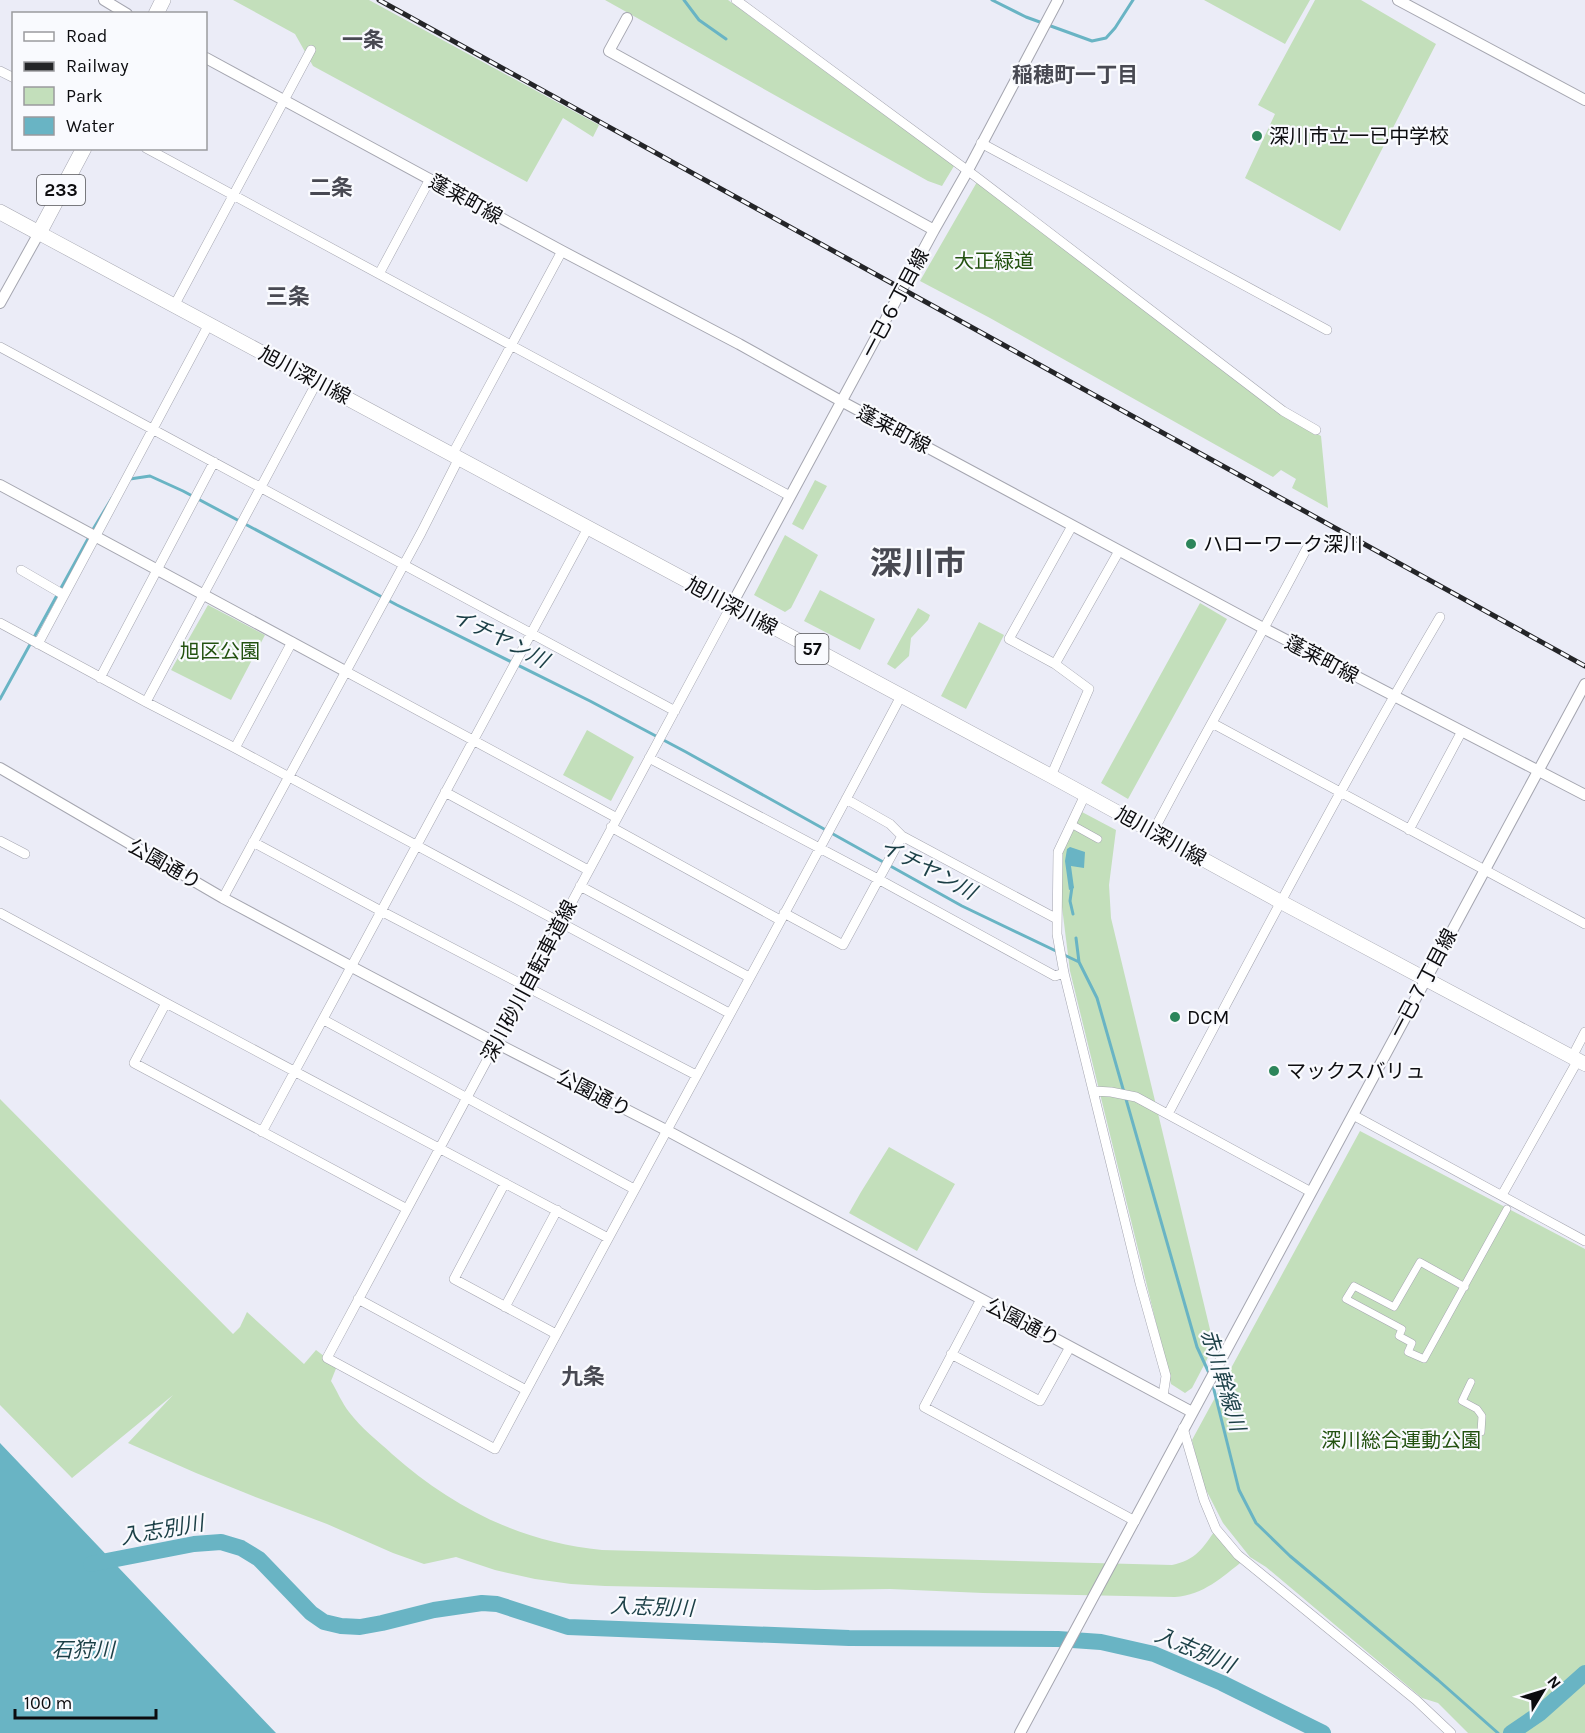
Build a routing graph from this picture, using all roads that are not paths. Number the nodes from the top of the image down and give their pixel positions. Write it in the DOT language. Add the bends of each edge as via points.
graph roads {
  1 [pos="104,0"];
  2 [pos="736,0"];
  3 [pos="1058,0"];
  4 [pos="1398,0"];
  5 [pos="124,12"];
  6 [pos="627,18"];
  7 [pos="311,50"];
  8 [pos="207,59"];
  9 [pos="1585,100"];
  10 [pos="283,101"];
  11 [pos="981,143"];
  12 [pos="83,150"];
  13 [pos="150,150"];
  14 [pos="967,172"];
  15 [pos="430,179"];
  16 [pos="232,195"];
  17 [pos="0,212"];
  18 [pos="934,230"];
  19 [pos="39,233"];
  20 [pos="562,251"];
  21 [pos="379,273"];
  22 [pos="0,303"];
  23 [pos="174,306"];
  24 [pos="209,324"];
  25 [pos="1327,330"];
  26 [pos="512,345"];
  27 [pos="0,347"];
  28 [pos="317,382"];
  29 [pos="841,401"];
  30 [pos="152,429"];
  31 [pos="1316,430"];
  32 [pos="456,457"];
  33 [pos="214,462"];
  34 [pos="0,485"];
  35 [pos="261,489"];
  36 [pos="790,495"];
  37 [pos="1072,526"];
  38 [pos="588,528"];
  39 [pos="96,536"];
  40 [pos="1308,546"];
  41 [pos="1119,551"];
  42 [pos="403,565"];
  43 [pos="21,570"];
  44 [pos="157,570"];
  45 [pos="64,595"];
  46 [pos="203,595"];
  47 [pos="731,606"];
  48 [pos="1440,617"];
  49 [pos="0,623"];
  50 [pos="1265,629"];
  51 [pos="531,634"];
  52 [pos="292,642"];
  53 [pos="38,644"];
  54 [pos="1055,664"];
  55 [pos="345,671"];
  56 [pos="100,678"];
  57 [pos="1585,684"];
  58 [pos="901,696"];
  59 [pos="1394,696"];
  60 [pos="146,702"];
  61 [pos="675,711"];
  62 [pos="1212,723"];
  63 [pos="1462,731"];
  64 [pos="474,739"];
  65 [pos="235,748"];
  66 [pos="649,758"];
  67 [pos="0,768"];
  68 [pos="1539,770"];
  69 [pos="1051,776"];
  70 [pos="288,777"];
  71 [pos="445,792"];
  72 [pos="1341,793"];
  73 [pos="1085,795"];
  74 [pos="1585,795"];
  75 [pos="846,799"];
  76 [pos="617,818"];
  77 [pos="1071,824"];
  78 [pos="611,827"];
  79 [pos="1409,830"];
  80 [pos="1153,832"];
  81 [pos="902,836"];
  82 [pos="1098,839"];
  83 [pos="0,841"];
  84 [pos="253,842"];
  85 [pos="416,845"];
  86 [pos="820,849"];
  87 [pos="25,854"];
  88 [pos="588,870"];
  89 [pos="1485,870"];
  90 [pos="878,879"];
  91 [pos="580,886"];
  92 [pos="223,898"];
  93 [pos="1281,902"];
  94 [pos="381,911"];
  95 [pos="0,913"];
  96 [pos="782,916"];
  97 [pos="1057,919"];
  98 [pos="561,922"];
  99 [pos="1585,924"];
  100 [pos="352,968"];
  101 [pos="1064,973"];
  102 [pos="749,977"];
  103 [pos="1426,979"];
  104 [pos="525,986"];
  105 [pos="166,1003"];
  106 [pos="729,1013"];
  107 [pos="324,1020"];
  108 [pos="1585,1032"];
  109 [pos="496,1043"];
  110 [pos="1578,1060"];
  111 [pos="295,1072"];
  112 [pos="696,1075"];
  113 [pos="1094,1091"];
  114 [pos="467,1097"];
  115 [pos="1168,1114"];
  116 [pos="1353,1115"];
  117 [pos="666,1130"];
  118 [pos="262,1132"];
  119 [pos="440,1149"];
  120 [pos="506,1183"];
  121 [pos="634,1188"];
  122 [pos="1311,1192"];
  123 [pos="1502,1196"];
  124 [pos="407,1209"];
  125 [pos="1507,1209"];
  126 [pos="556,1210"];
  127 [pos="608,1238"];
  128 [pos="1585,1241"];
  129 [pos="1465,1287"];
  130 [pos="358,1299"];
  131 [pos="981,1299"];
  132 [pos="505,1307"];
  133 [pos="556,1334"];
  134 [pos="1070,1347"];
  135 [pos="951,1354"];
  136 [pos="1471,1382"];
  137 [pos="526,1390"];
  138 [pos="1163,1396"];
  139 [pos="1192,1412"];
  140 [pos="1183,1428"];
  141 [pos="1481,1432"];
  142 [pos="1135,1521"];
  143 [pos="1020,1733"];
  144 [pos="1451,1733"];
  1 -- 5 [label="street"];
  2 -- 14 [label="street"];
  3 -- 11 [label="street, 一已６丁目線"];
  4 -- 9 [label="street"];
  6 -- 18 [label="street" via="609,51"];
  7 -- 10 [label="street"];
  8 -- 10 [label="street, 蓬莱町線"];
  10 -- 15 [label="street, 蓬莱町線"];
  10 -- 16 [label="street"];
  11 -- 14 [label="street, 一已６丁目線"];
  11 -- 25 [label="street"];
  12 -- 19 [label="highway, 233"];
  13 -- 16 [label="street"];
  14 -- 18 [label="street, 一已６丁目線"];
  14 -- 31 [label="street" via="1283,411"];
  15 -- 20 [label="street, 蓬莱町線"];
  15 -- 21 [label="street"];
  16 -- 21 [label="street"];
  16 -- 23 [label="street"];
  17 -- 19 [label="highway, 233"];
  18 -- 29 [label="street, 一已６丁目線"];
  19 -- 22 [label="street"];
  19 -- 23 [label="main road, 旭川深川線 / 57"];
  20 -- 26 [label="street"];
  20 -- 29 [label="street, 蓬莱町線"];
  21 -- 26 [label="street"];
  23 -- 24 [label="main road, 旭川深川線 / 57"];
  24 -- 28 [label="main road, 旭川深川線 / 57"];
  24 -- 30 [label="street"];
  26 -- 32 [label="street"];
  26 -- 36 [label="street"];
  27 -- 30 [label="street"];
  28 -- 32 [label="main road, 旭川深川線 / 57"];
  28 -- 35 [label="street"];
  29 -- 36 [label="street, 一已６丁目線"];
  29 -- 37 [label="street, 蓬莱町線"];
  30 -- 33 [label="street"];
  30 -- 39 [label="street"];
  32 -- 38 [label="main road, 旭川深川線 / 57"];
  32 -- 42 [label="street"];
  33 -- 35 [label="street"];
  33 -- 44 [label="street"];
  34 -- 39 [label="street"];
  35 -- 42 [label="street"];
  35 -- 46 [label="street"];
  36 -- 47 [label="street, 一已６丁目線"];
  37 -- 41 [label="street, 蓬莱町線"];
  37 -- 54 [label="street" via="1009,639"];
  38 -- 47 [label="main road, 旭川深川線 / 57"];
  38 -- 51 [label="street"];
  39 -- 44 [label="street"];
  39 -- 45 [label="street"];
  40 -- 50 [label="street"];
  41 -- 50 [label="street, 蓬莱町線"];
  41 -- 54 [label="street"];
  42 -- 51 [label="street"];
  42 -- 55 [label="street"];
  43 -- 45 [label="street"];
  44 -- 46 [label="street"];
  44 -- 56 [label="street"];
  45 -- 53 [label="street"];
  46 -- 52 [label="street"];
  46 -- 60 [label="street"];
  47 -- 58 [label="main road, 旭川深川線 / 57"];
  47 -- 61 [label="street, 深川砂川自転車道線"];
  48 -- 59 [label="street"];
  49 -- 53 [label="street"];
  50 -- 59 [label="street, 蓬莱町線"];
  50 -- 62 [label="street"];
  51 -- 61 [label="street"];
  51 -- 64 [label="street"];
  52 -- 55 [label="street"];
  52 -- 65 [label="street"];
  53 -- 56 [label="street"];
  54 -- 69 [label="street" via="1089,689"];
  55 -- 64 [label="street"];
  55 -- 70 [label="street"];
  56 -- 60 [label="street"];
  57 -- 68 [label="street, 一已７丁目線"];
  58 -- 69 [label="main road, 旭川深川線 / 57"];
  58 -- 75 [label="street"];
  59 -- 63 [label="street, 蓬莱町線"];
  59 -- 72 [label="street"];
  60 -- 65 [label="street"];
  61 -- 66 [label="street, 深川砂川自転車道線"];
  62 -- 72 [label="street"];
  62 -- 80 [label="street"];
  63 -- 68 [label="street, 蓬莱町線"];
  63 -- 79 [label="street"];
  64 -- 71 [label="street"];
  64 -- 76 [label="street"];
  65 -- 70 [label="street"];
  66 -- 76 [label="street, 深川砂川自転車道線"];
  66 -- 86 [label="street"];
  67 -- 92 [label="street, 公園通り"];
  68 -- 74 [label="street, 蓬莱町線"];
  68 -- 89 [label="street, 一已７丁目線"];
  69 -- 73 [label="main road, 旭川深川線 / 57"];
  70 -- 84 [label="street"];
  70 -- 85 [label="street"];
  71 -- 85 [label="street"];
  71 -- 88 [label="street"];
  72 -- 79 [label="street"];
  72 -- 93 [label="street"];
  73 -- 77 [label="street"];
  73 -- 80 [label="main road, 旭川深川線 / 57"];
  75 -- 81 [label="street" via="890,824"];
  75 -- 86 [label="street"];
  76 -- 78 [label="street, 深川砂川自転車道線"];
  77 -- 82 [label="street"];
  77 -- 97 [label="street" via="1058,852"];
  78 -- 88 [label="street, 深川砂川自転車道線"];
  78 -- 96 [label="street"];
  79 -- 89 [label="street"];
  80 -- 93 [label="main road, 旭川深川線 / 57"];
  81 -- 90 [label="street"];
  81 -- 97 [label="street"];
  83 -- 87 [label="street"];
  84 -- 92 [label="street"];
  84 -- 94 [label="street"];
  85 -- 94 [label="street"];
  85 -- 98 [label="street"];
  86 -- 90 [label="street"];
  86 -- 96 [label="street"];
  88 -- 91 [label="street, 深川砂川自転車道線"];
  89 -- 99 [label="street"];
  89 -- 103 [label="street, 一已７丁目線"];
  90 -- 96 [label="street" via="843,945"];
  90 -- 101 [label="street" via="1054,976"];
  91 -- 98 [label="street, 深川砂川自転車道線"];
  91 -- 102 [label="street"];
  92 -- 100 [label="street, 公園通り"];
  93 -- 103 [label="main road, 旭川深川線 / 57"];
  93 -- 115 [label="street"];
  94 -- 100 [label="street"];
  94 -- 104 [label="street"];
  95 -- 105 [label="street"];
  96 -- 102 [label="street"];
  97 -- 101 [label="street"];
  98 -- 104 [label="street, 深川砂川自転車道線"];
  98 -- 106 [label="street"];
  100 -- 107 [label="street"];
  100 -- 109 [label="street, 公園通り"];
  101 -- 113 [label="street"];
  102 -- 106 [label="street"];
  103 -- 110 [label="main road, 旭川深川線 / 57"];
  103 -- 116 [label="street, 一已７丁目線"];
  104 -- 109 [label="street, 深川砂川自転車道線"];
  104 -- 112 [label="street"];
  105 -- 111 [label="street"];
  105 -- 118 [label="street" via="134,1063"];
  106 -- 112 [label="street"];
  107 -- 111 [label="street"];
  107 -- 114 [label="street"];
  108 -- 110 [label="street"];
  109 -- 114 [label="street, 深川砂川自転車道線"];
  109 -- 117 [label="street, 公園通り"];
  110 -- 123 [label="street"];
  111 -- 118 [label="street"];
  111 -- 119 [label="street"];
  112 -- 117 [label="street"];
  113 -- 115 [label="street" via="1136,1097"];
  113 -- 138 [label="street" via="1166,1376"];
  114 -- 119 [label="street, 深川砂川自転車道線"];
  114 -- 121 [label="street"];
  115 -- 122 [label="street"];
  116 -- 122 [label="street, 一已７丁目線"];
  116 -- 123 [label="street"];
  117 -- 121 [label="street"];
  117 -- 131 [label="street, 公園通り"];
  118 -- 124 [label="street"];
  119 -- 120 [label="street"];
  119 -- 124 [label="street, 深川砂川自転車道線"];
  120 -- 126 [label="street"];
  120 -- 132 [label="street" via="454,1279"];
  121 -- 127 [label="street"];
  122 -- 139 [label="street, 一已７丁目線"];
  123 -- 128 [label="street"];
  124 -- 130 [label="street, 深川砂川自転車道線"];
  125 -- 129 [label="street"];
  126 -- 127 [label="street"];
  126 -- 132 [label="street"];
  127 -- 133 [label="street"];
  129 -- 129 [label="street" via="1424,1359 1408,1352 1412,1342 1399,1336 1402,1329 1346,1299 1354,1286 1394,1307 1420,1262"];
  130 -- 137 [label="street"];
  130 -- 137 [label="street, 深川砂川自転車道線" via="327,1358 495,1449"];
  131 -- 134 [label="street, 公園通り"];
  131 -- 135 [label="street"];
  132 -- 133 [label="street"];
  133 -- 137 [label="street"];
  134 -- 135 [label="street" via="1040,1401"];
  134 -- 138 [label="street, 公園通り"];
  135 -- 142 [label="street" via="924,1407"];
  136 -- 141 [label="street" via="1462,1401 1482,1416"];
  138 -- 139 [label="street, 公園通り"];
  139 -- 140 [label="street, 一已７丁目線"];
  140 -- 142 [label="street, 一已７丁目線"];
  140 -- 144 [label="street" via="1216,1529 1252,1566"];
  142 -- 143 [label="street, 一已７丁目線"];
}
